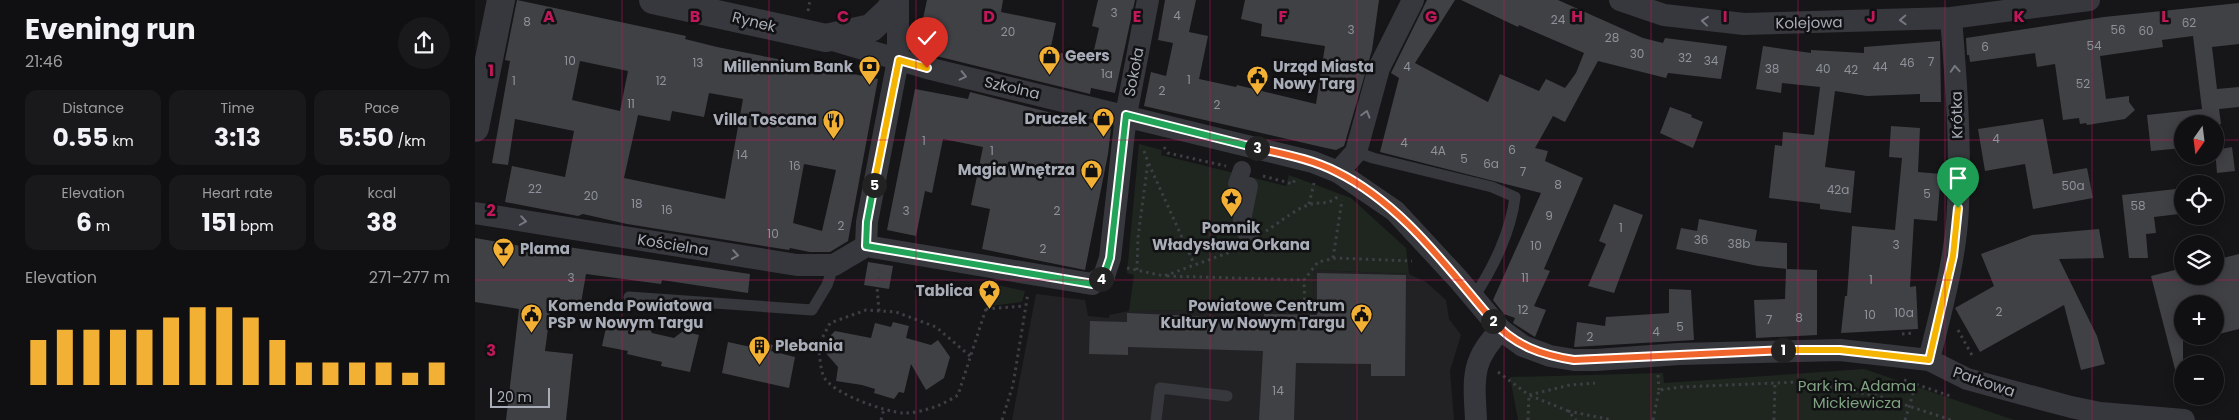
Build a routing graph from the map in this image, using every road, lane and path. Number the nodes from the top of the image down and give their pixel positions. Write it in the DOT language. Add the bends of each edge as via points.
graph roads {
  1 [pos="501,0"];
  2 [pos="653,0"];
  3 [pos="896,0"];
  4 [pos="1148,0"];
  5 [pos="1413,0"];
  6 [pos="1620,0"];
  7 [pos="2089,0"];
  8 [pos="1951,18"];
  9 [pos="826,38"];
  10 [pos="899,60"];
  11 [pos="1126,115"];
  12 [pos="475,128"];
  13 [pos="1356,152"];
  14 [pos="1242,170"];
  15 [pos="1338,172"];
  16 [pos="1315,178"];
  17 [pos="1309,204"];
  18 [pos="475,213"];
  19 [pos="1251,240"];
  20 [pos="866,246"];
  21 [pos="1333,258"];
  22 [pos="1421,261"];
  23 [pos="881,264"];
  24 [pos="1194,264"];
  25 [pos="834,265"];
  26 [pos="1107,266"];
  27 [pos="1137,270"];
  28 [pos="1164,276"];
  29 [pos="1304,280"];
  30 [pos="995,281"];
  31 [pos="1029,286"];
  32 [pos="629,297"];
  33 [pos="1473,298"];
  34 [pos="1025,306"];
  35 [pos="986,309"];
  36 [pos="879,311"];
  37 [pos="1305,313"];
  38 [pos="1954,323"];
  39 [pos="1501,330"];
  40 [pos="1921,333"];
  41 [pos="1897,334"];
  42 [pos="970,356"];
  43 [pos="1929,360"];
  44 [pos="1975,360"];
  45 [pos="1495,368"];
  46 [pos="1658,370"];
  47 [pos="1900,379"];
  48 [pos="1775,383"];
  49 [pos="1916,384"];
  50 [pos="1659,390"];
  51 [pos="1529,395"];
  52 [pos="1227,396"];
  53 [pos="1959,399"];
  54 [pos="1909,406"];
  55 [pos="884,409"];
  56 [pos="1568,411"];
  57 [pos="2151,418"];
  58 [pos="881,420"];
  59 [pos="1002,420"];
  60 [pos="1156,420"];
  61 [pos="1477,420"];
  62 [pos="1528,420"];
  63 [pos="1576,420"];
  64 [pos="1612,420"];
  65 [pos="1653,420"];
  66 [pos="1774,420"];
  67 [pos="1905,420"];
  68 [pos="1951,420"];
  69 [pos="2185,420"];
  1 -- 12 [label="street"];
  2 -- 9 [label="street, Rynek"];
  3 -- 9 [label="street, Rynek" via="871,28"];
  3 -- 10 [label="street, Rynek"];
  4 -- 11 [label="street, Sokoła"];
  13 -- 5 [label="street, one-way" via="1379,68"];
  8 -- 6 [label="street, Kolejowa, one-way" via="1745,24 1664,14"];
  7 -- 8 [label="street, Kolejowa"];
  43 -- 8 [label="street, Krótka, one-way" via="1953,256 1958,208"];
  9 -- 10 [label="street, Rynek"];
  10 -- 11 [label="street, Szkolna, one-way"];
  10 -- 20 [label="street" via="867,222"];
  11 -- 15 [label="street, Szkolna" via="1313,162"];
  11 -- 26 [label="street"];
  13 -- 15 [label="street"];
  13 -- 33 [label="lane" via="1492,187 1515,197 1512,218"];
  14 -- 19 [label="street" via="1237,184 1249,186 1241,225"];
  15 -- 33 [label="street, Parkowa" via="1395,211"];
  16 -- 17 [label="path"];
  17 -- 19 [label="path"];
  17 -- 21 [label="path" via="1334,200 1343,189"];
  18 -- 25 [label="street, Kościelna, one-way" via="797,265"];
  19 -- 24 [label="path" via="1243,243 1243,248"];
  20 -- 25 [label="street"];
  20 -- 26 [label="street" via="1093,284 1104,276"];
  21 -- 22 [label="path"];
  21 -- 29 [label="path" via="1318,262"];
  23 -- 36 [label="path" via="877,287"];
  24 -- 27 [label="path" via="1148,162"];
  24 -- 28 [label="path"];
  25 -- 32 [label="lane" via="812,310"];
  26 -- 27 [label="path"];
  27 -- 28 [label="path"];
  28 -- 29 [label="path"];
  29 -- 37 [label="path"];
  30 -- 35 [label="path"];
  31 -- 34 [label="path"];
  33 -- 39 [label="street, Parkowa"];
  34 -- 35 [label="path"];
  34 -- 59 [label="path" via="1013,386"];
  35 -- 42 [label="path"];
  36 -- 42 [label="path" via="896,312 936,327"];
  36 -- 55 [label="path" via="866,310 830,323 818,346 824,377 847,396"];
  38 -- 44 [label="path"];
  39 -- 43 [label="street, Parkowa" via="1523,346 1574,360 1831,350"];
  39 -- 61 [label="street" via="1480,356 1474,376"];
  40 -- 41 [label="path"];
  42 -- 55 [label="path" via="958,394 943,404 905,413"];
  43 -- 57 [label="street, Parkowa" via="1967,380 2025,396 2100,413"];
  45 -- 51 [label="path"];
  46 -- 50 [label="path"];
  47 -- 49 [label="path"];
  48 -- 50 [label="path"];
  48 -- 54 [label="path" via="1799,382 1878,396"];
  48 -- 66 [label="path"];
  49 -- 53 [label="path"];
  49 -- 54 [label="path"];
  50 -- 65 [label="path"];
  51 -- 56 [label="path"];
  51 -- 62 [label="path"];
  52 -- 60 [label="lane" via="1160,388"];
  54 -- 67 [label="path"];
  54 -- 68 [label="path"];
  55 -- 58 [label="path"];
  56 -- 63 [label="path"];
  56 -- 64 [label="path"];
  57 -- 69 [label="street, Parkowa"];
}
